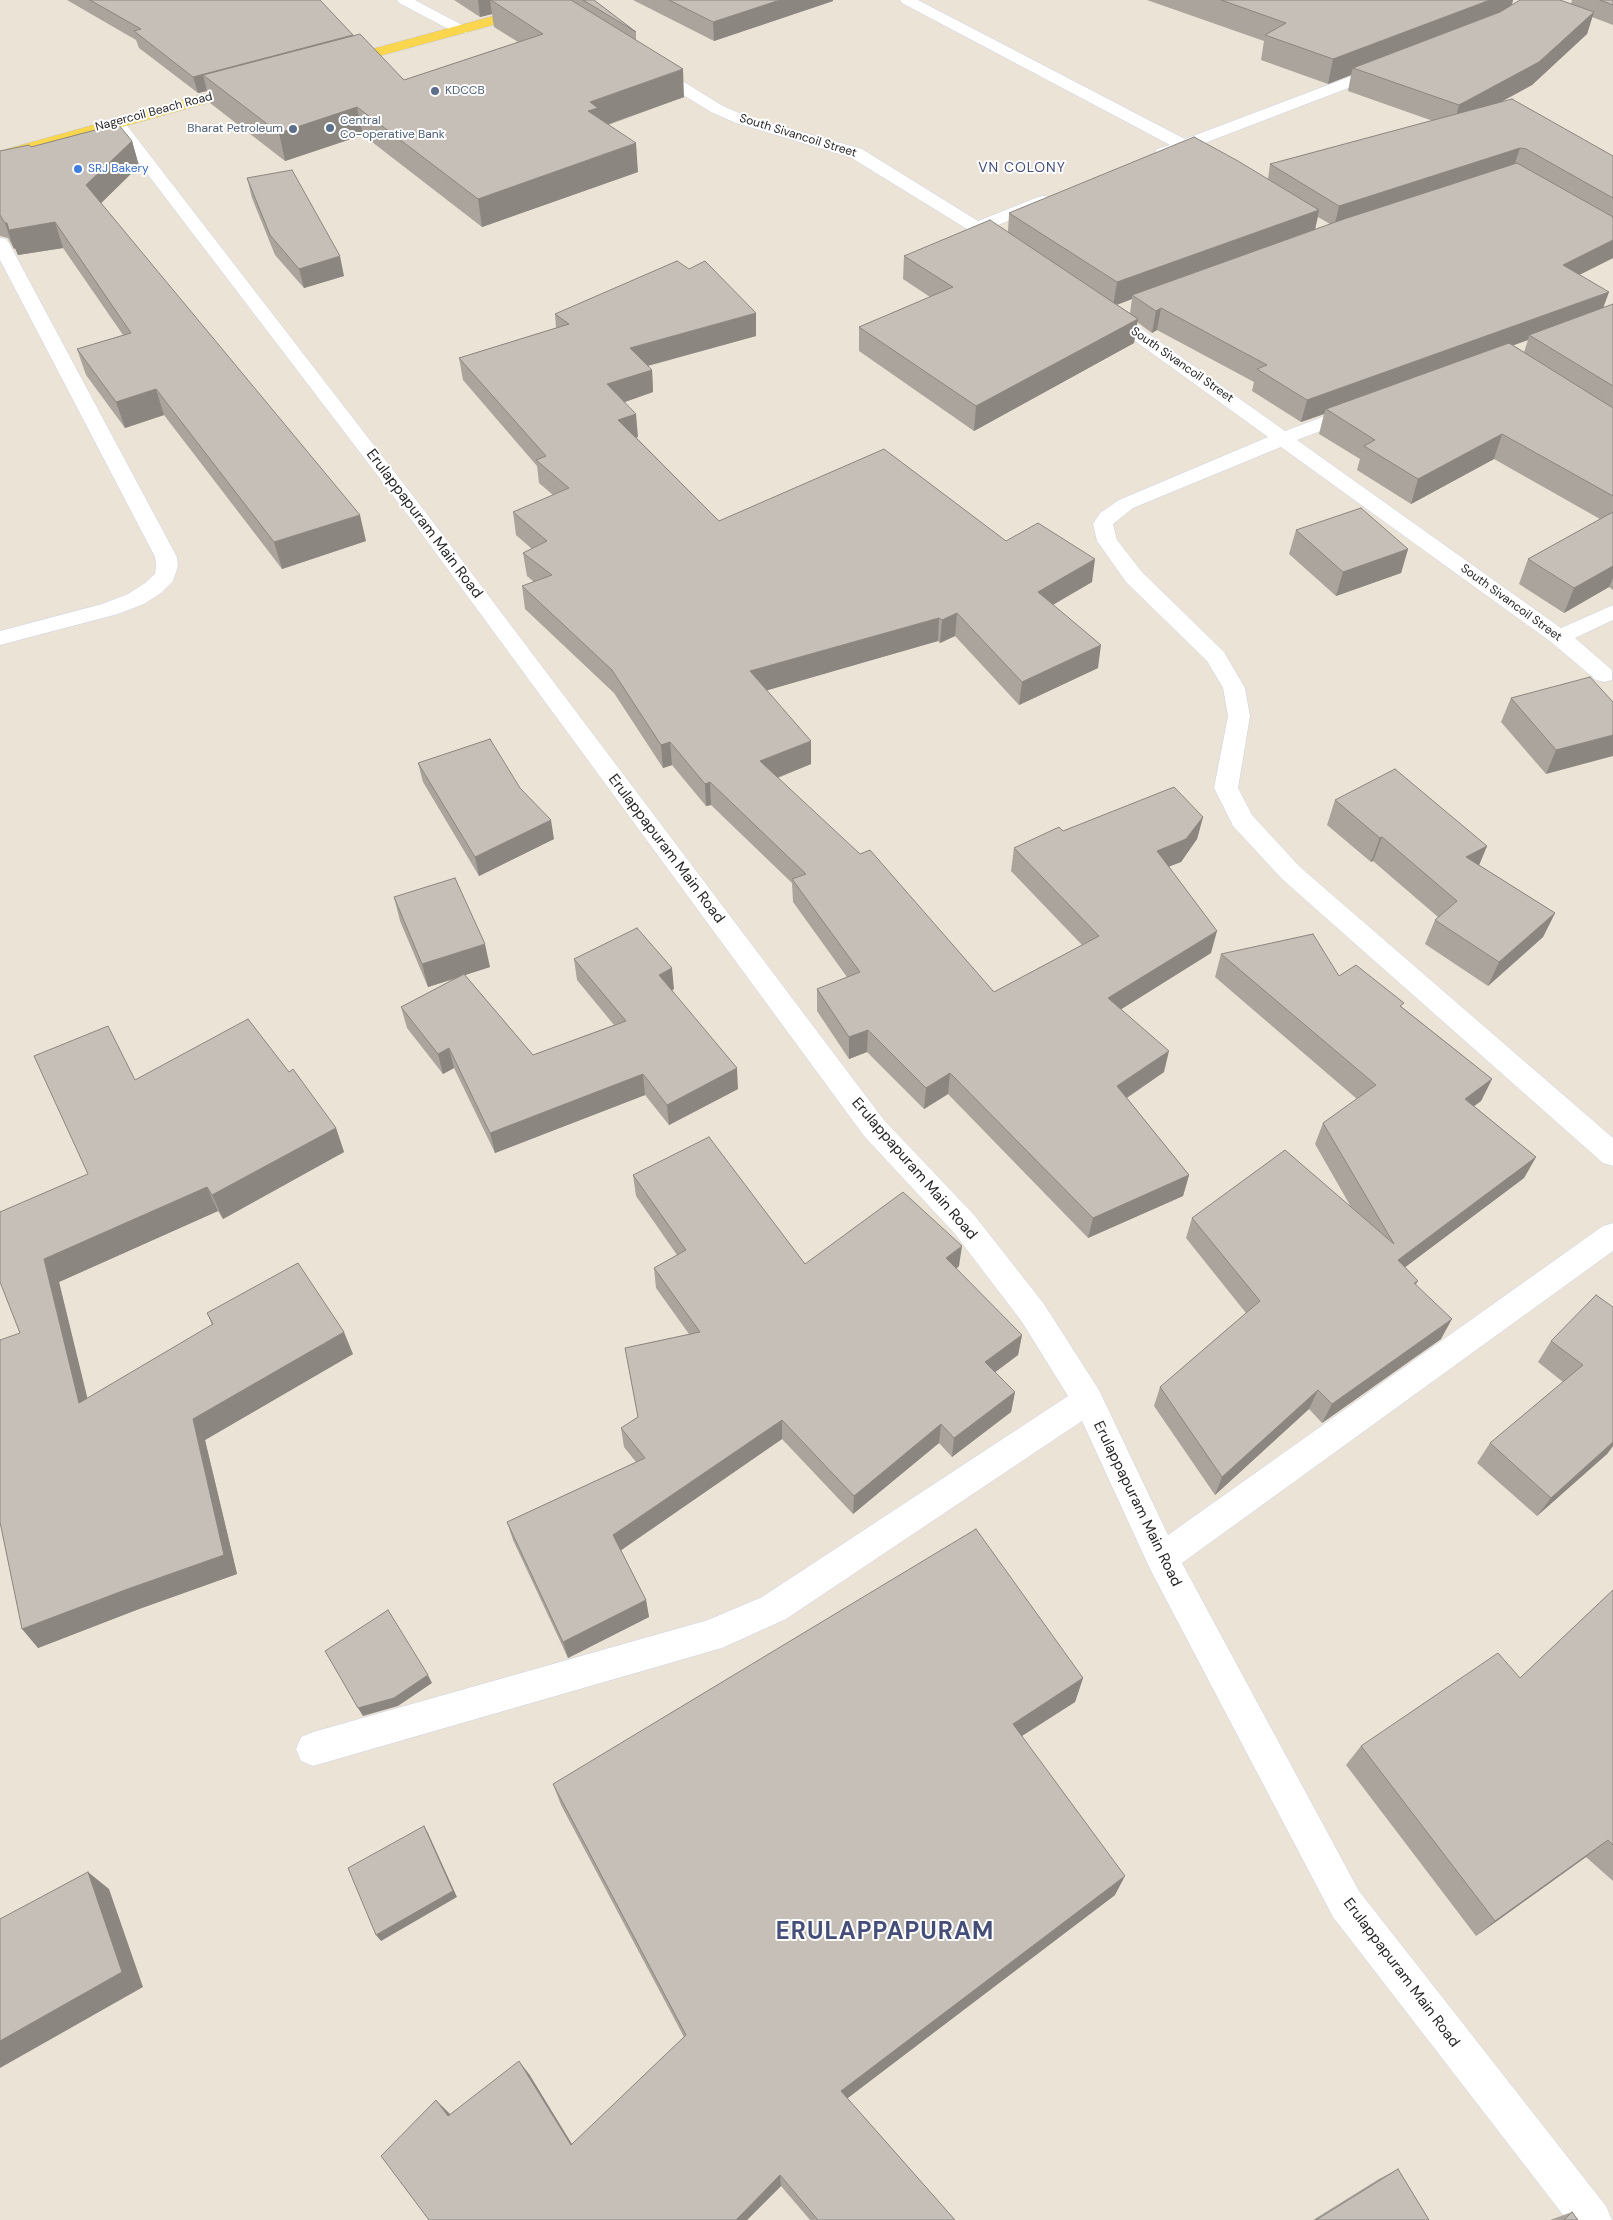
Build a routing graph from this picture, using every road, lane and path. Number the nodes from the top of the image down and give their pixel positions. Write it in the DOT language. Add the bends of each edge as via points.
graph roads {
  1 [pos="404,0"];
  2 [pos="907,0"];
  3 [pos="549,5"];
  4 [pos="567,8"];
  5 [pos="461,30"];
  6 [pos="633,57"];
  7 [pos="1396,64"];
  8 [pos="326,66"];
  9 [pos="259,84"];
  10 [pos="116,122"];
  11 [pos="1184,144"];
  12 [pos="0,156"];
  13 [pos="1149,159"];
  14 [pos="1209,160"];
  15 [pos="1059,195"];
  16 [pos="978,227"];
  17 [pos="0,243"];
  18 [pos="1020,254"];
  19 [pos="1095,304"];
  20 [pos="1130,308"];
  21 [pos="1112,315"];
  22 [pos="1375,404"];
  23 [pos="1284,438"];
  24 [pos="1613,612"];
  25 [pos="0,638"];
  26 [pos="1559,638"];
  27 [pos="1604,675"];
  28 [pos="1613,1155"];
  29 [pos="1613,1235"];
  30 [pos="1088,1400"];
  31 [pos="1162,1558"];
  32 [pos="313,1749"];
  33 [pos="1592,2220"];
  1 -- 5 [label="street"];
  2 -- 11 [label="street"];
  3 -- 4 [label="street"];
  3 -- 5 [label="main road"];
  5 -- 8 [label="main road"];
  6 -- 16 [label="street, South Sivancoil Street" via="717,110 856,153"];
  7 -- 11 [label="street"];
  9 -- 10 [label="main road, Nagercoil Beach Road"];
  10 -- 12 [label="main road, Nagercoil Beach Road"];
  10 -- 30 [label="street, Erulappapuram Main Road" via="420,518 874,1128 965,1225 1032,1314"];
  11 -- 13 [label="street"];
  11 -- 14 [label="street"];
  15 -- 16 [label="street"];
  16 -- 18 [label="street, South Sivancoil Street"];
  17 -- 25 [label="street" via="166,557 167,566 164,576 153,588 136,599"];
  19 -- 21 [label="street, South Sivancoil Street"];
  20 -- 21 [label="street"];
  21 -- 23 [label="street, South Sivancoil Street"];
  22 -- 23 [label="street"];
  23 -- 26 [label="street, South Sivancoil Street"];
  23 -- 28 [label="street" via="1126,504 1103,524 1107,542 1134,576 1216,657 1234,688 1240,716 1226,788 1242,820 1292,873"];
  24 -- 26 [label="street"];
  26 -- 27 [label="street, South Sivancoil Street"];
  29 -- 31 [label="street"];
  30 -- 31 [label="street, Erulappapuram Main Road"];
  30 -- 32 [label="street" via="774,1608 710,1636"];
  31 -- 33 [label="street, Erulappapuram Main Road" via="1346,1904"];
}
